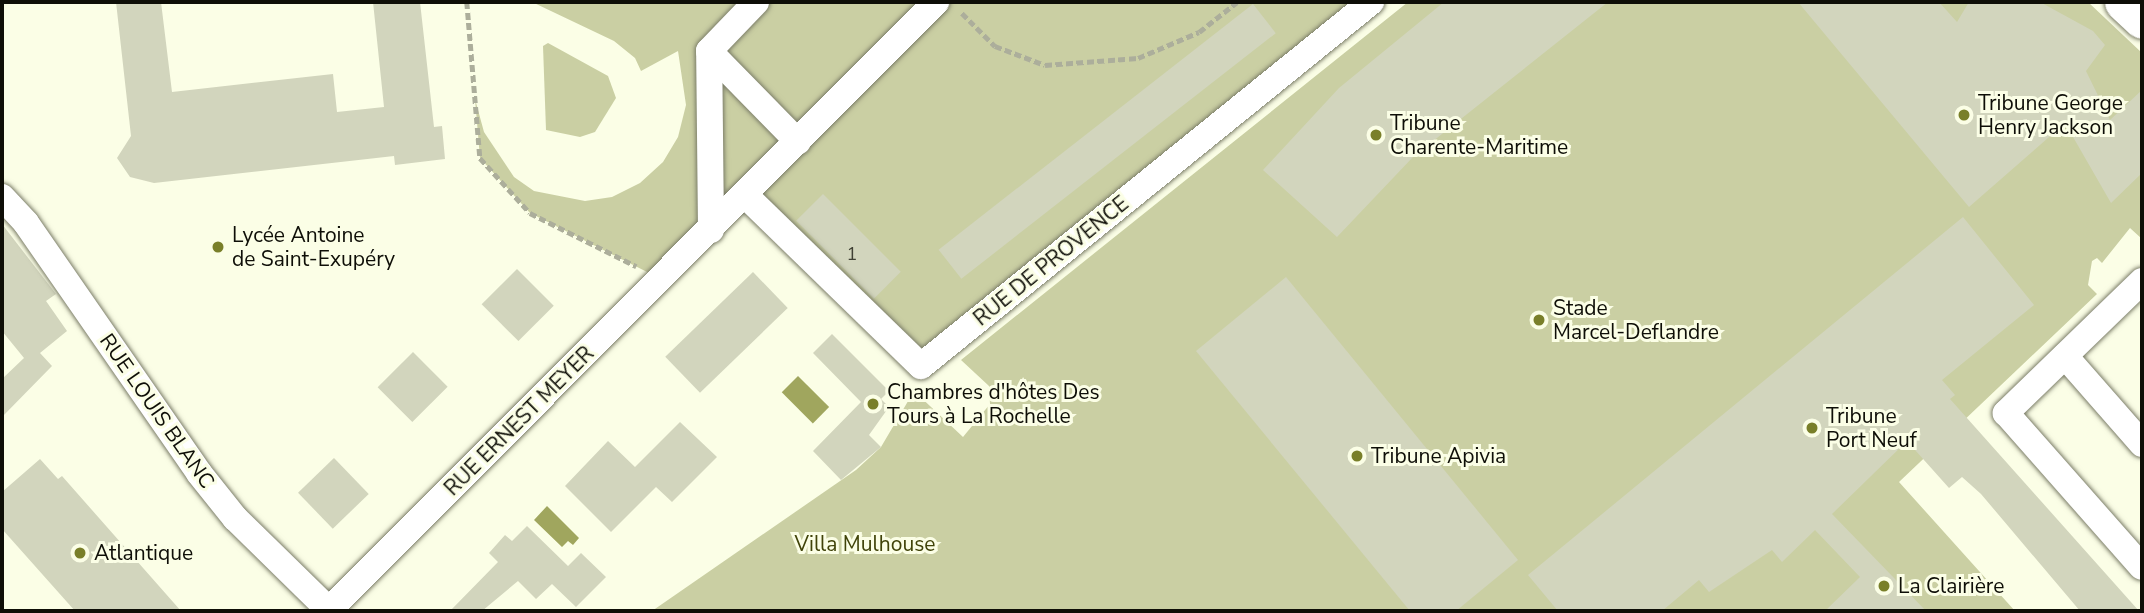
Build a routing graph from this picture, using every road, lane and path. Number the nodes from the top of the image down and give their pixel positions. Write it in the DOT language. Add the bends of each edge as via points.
graph roads {
  1 [pos="467,2"];
  2 [pos="756,2"];
  3 [pos="936,2"];
  4 [pos="1237,2"];
  5 [pos="1371,2"];
  6 [pos="2123,2"];
  7 [pos="962,13"];
  8 [pos="2142,20"];
  9 [pos="709,51"];
  10 [pos="798,142"];
  11 [pos="746,195"];
  12 [pos="2,197"];
  13 [pos="711,230"];
  14 [pos="661,279"];
  15 [pos="2142,281"];
  16 [pos="2065,356"];
  17 [pos="2142,444"];
  18 [pos="2142,567"];
  19 [pos="328,611"];
  1 -- 14 [label="path" via="480,158 530,213"];
  2 -- 9 [label="street"];
  3 -- 10 [label="street, RUE ERNEST MEYER"];
  4 -- 7 [label="path" via="1199,32 1138,58 1045,65 995,46"];
  5 -- 11 [label="street, RUE DE PROVENCE" via="920,366"];
  6 -- 8 [label="street"];
  9 -- 10 [label="street"];
  9 -- 13 [label="street"];
  10 -- 11 [label="street, RUE ERNEST MEYER"];
  11 -- 13 [label="street, RUE ERNEST MEYER"];
  12 -- 19 [label="street, RUE LOUIS BLANC" via="26,223 206,482"];
  13 -- 14 [label="street, RUE ERNEST MEYER"];
  14 -- 19 [label="street, RUE ERNEST MEYER"];
  15 -- 16 [label="street"];
  16 -- 17 [label="street"];
  16 -- 18 [label="street" via="2006,413"];
}
